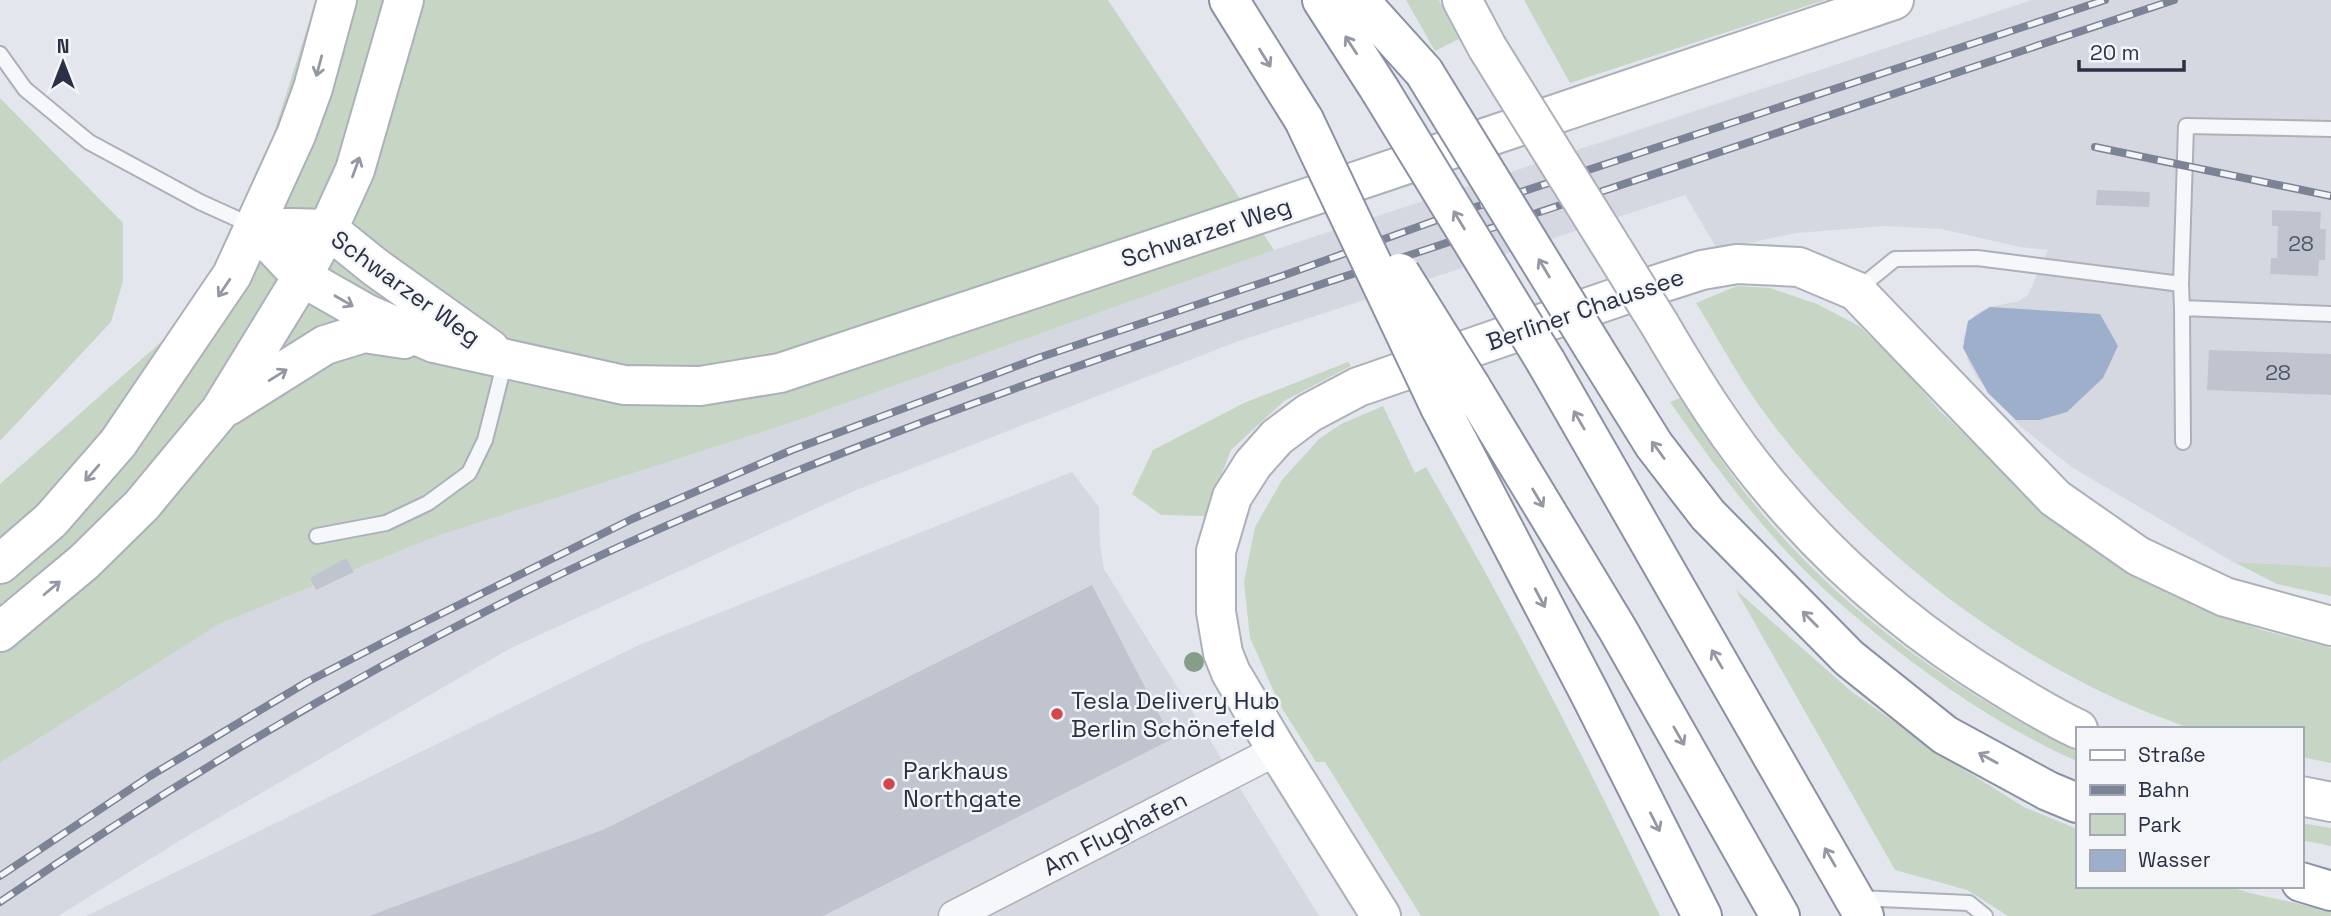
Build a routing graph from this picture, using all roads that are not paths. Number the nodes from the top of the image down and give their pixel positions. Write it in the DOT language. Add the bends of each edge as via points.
graph roads {
  1 [pos="337,0"];
  2 [pos="404,0"];
  3 [pos="1229,0"];
  4 [pos="1322,0"];
  5 [pos="1359,0"];
  6 [pos="1462,0"];
  7 [pos="1894,0"];
  8 [pos="0,54"];
  9 [pos="2331,130"];
  10 [pos="255,227"];
  11 [pos="328,229"];
  12 [pos="302,277"];
  13 [pos="2182,284"];
  14 [pos="1856,291"];
  15 [pos="2182,309"];
  16 [pos="2331,314"];
  17 [pos="434,343"];
  18 [pos="506,359"];
  19 [pos="1455,397"];
  20 [pos="220,411"];
  21 [pos="2183,442"];
  22 [pos="317,536"];
  23 [pos="0,564"];
  24 [pos="2331,626"];
  25 [pos="0,632"];
  26 [pos="2076,728"];
  27 [pos="1277,750"];
  28 [pos="2303,796"];
  29 [pos="2062,797"];
  30 [pos="2331,802"];
  31 [pos="2303,883"];
  32 [pos="2331,891"];
  33 [pos="1859,907"];
  34 [pos="954,916"];
  35 [pos="1381,916"];
  36 [pos="1702,916"];
  37 [pos="1780,916"];
  38 [pos="1985,916"];
  1 -- 10 [label="main road, one-way" via="309,100"];
  11 -- 2 [label="main road, one-way" via="355,170"];
  3 -- 19 [label="main road, one-way, bridge" via="1304,120"];
  33 -- 4 [label="main road, one-way, bridge" via="1546,362"];
  29 -- 5 [label="main road, one-way, bridge" via="1945,735 1849,658 1708,515 1654,445 1424,72"];
  6 -- 26 [label="main road, bridge" via="1698,387 1773,492 1916,630"];
  7 -- 18 [label="main road, Schwarzer Weg" via="780,373 700,386 624,385"];
  8 -- 10 [label="lane" via="26,89 89,142"];
  9 -- 13 [label="lane" via="2186,126"];
  10 -- 11 [label="main road, Schwarzer Weg"];
  10 -- 12 [label="main road, Schwarzer Weg"];
  10 -- 23 [label="main road, one-way" via="232,275 118,443 51,520"];
  11 -- 12 [label="main road"];
  11 -- 18 [label="main road, Schwarzer Weg"];
  12 -- 17 [label="main road, Schwarzer Weg, one-way" via="367,314"];
  12 -- 20 [label="main road"];
  13 -- 14 [label="lane" via="1977,258 1895,259"];
  13 -- 15 [label="lane"];
  14 -- 24 [label="main road, Berliner Chaussee" via="2054,498 2138,556 2225,597"];
  14 -- 27 [label="main road, Berliner Chaussee" via="1799,267 1737,264 1702,270 1358,387 1309,413 1277,437 1252,464 1232,497 1216,551 1216,611 1223,653"];
  15 -- 16 [label="lane"];
  15 -- 21 [label="lane"];
  17 -- 18 [label="main road, Schwarzer Weg"];
  20 -- 17 [label="main road, one-way" via="325,345 365,333"];
  18 -- 22 [label="lane" via="485,440 469,473 428,503 386,523"];
  19 -- 36 [label="main road, one-way" via="1590,694"];
  19 -- 37 [label="main road, one-way" via="1618,630"];
  25 -- 20 [label="main road, one-way" via="84,562 142,505"];
  27 -- 34 [label="street, Am Flughafen"];
  27 -- 35 [label="main road, Berliner Chaussee"];
  28 -- 30 [label="main road"];
  31 -- 32 [label="main road"];
  33 -- 38 [label="lane" via="1969,903"];
}
